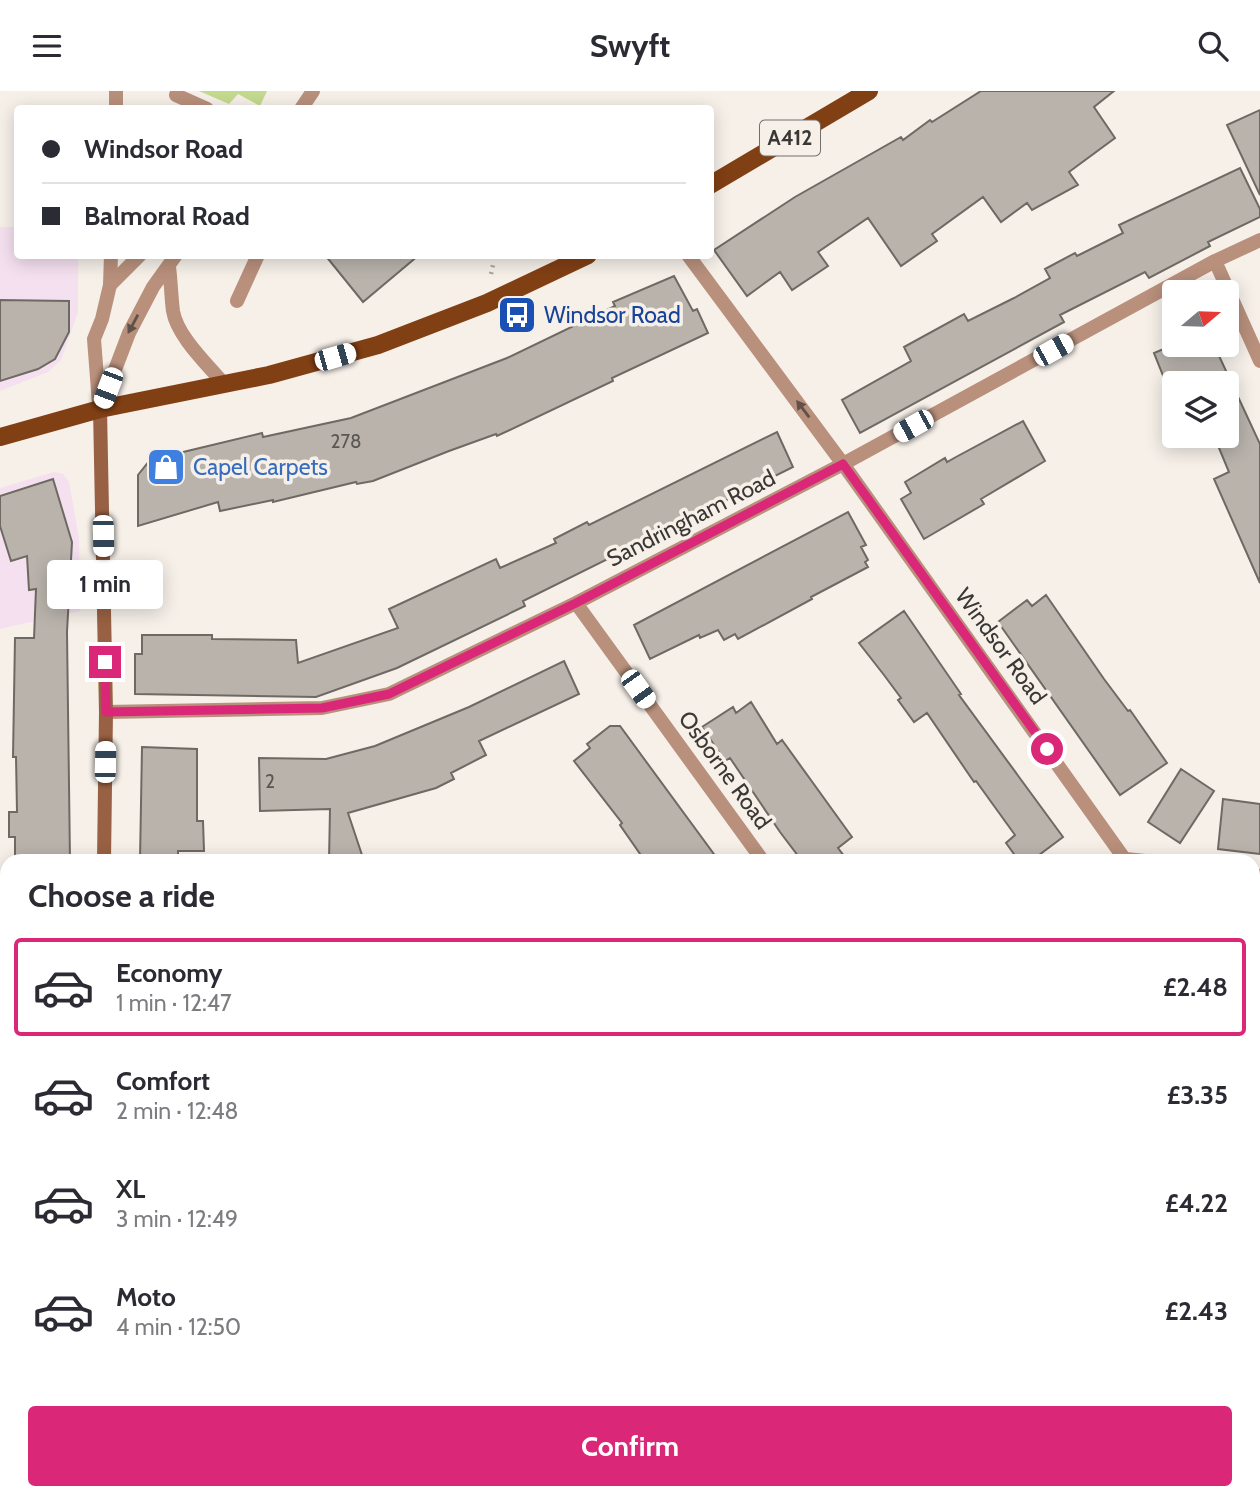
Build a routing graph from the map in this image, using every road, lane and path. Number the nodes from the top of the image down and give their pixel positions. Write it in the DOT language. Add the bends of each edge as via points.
graph roads {
  1 [pos="869,91"];
  2 [pos="176,95"];
  3 [pos="198,105"];
  4 [pos="714,183"];
  5 [pos="1260,240"];
  6 [pos="111,259"];
  7 [pos="136,259"];
  8 [pos="256,259"];
  9 [pos="580,259"];
  10 [pos="691,259"];
  11 [pos="173,261"];
  12 [pos="1215,261"];
  13 [pos="110,285"];
  14 [pos="237,301"];
  15 [pos="1260,361"];
  16 [pos="223,383"];
  17 [pos="100,409"];
  18 [pos="0,437"];
  19 [pos="843,464"];
  20 [pos="576,603"];
  21 [pos="106,712"];
  22 [pos="103,854"];
  23 [pos="758,854"];
  24 [pos="1122,854"];
  1 -- 4 [label="main road, A412"];
  2 -- 3 [label="street"];
  5 -- 12 [label="street, Sandringham Road"];
  6 -- 13 [label="street"];
  7 -- 13 [label="street"];
  8 -- 14 [label="street"];
  9 -- 16 [label="main road" via="487,303 378,345"];
  19 -- 10 [label="street, Windsor Road, one-way"];
  11 -- 16 [label="street" via="173,310 179,326"];
  11 -- 17 [label="street, one-way" via="153,287 129,333"];
  12 -- 15 [label="street"];
  12 -- 19 [label="street, Sandringham Road"];
  13 -- 17 [label="street" via="94,339"];
  16 -- 17 [label="main road"];
  17 -- 18 [label="main road"];
  17 -- 21 [label="street"];
  19 -- 20 [label="street, Sandringham Road"];
  19 -- 24 [label="street, Windsor Road"];
  20 -- 21 [label="street, Sandringham Road" via="389,694 322,708"];
  20 -- 23 [label="street, Osborne Road"];
  21 -- 22 [label="street"];
}
